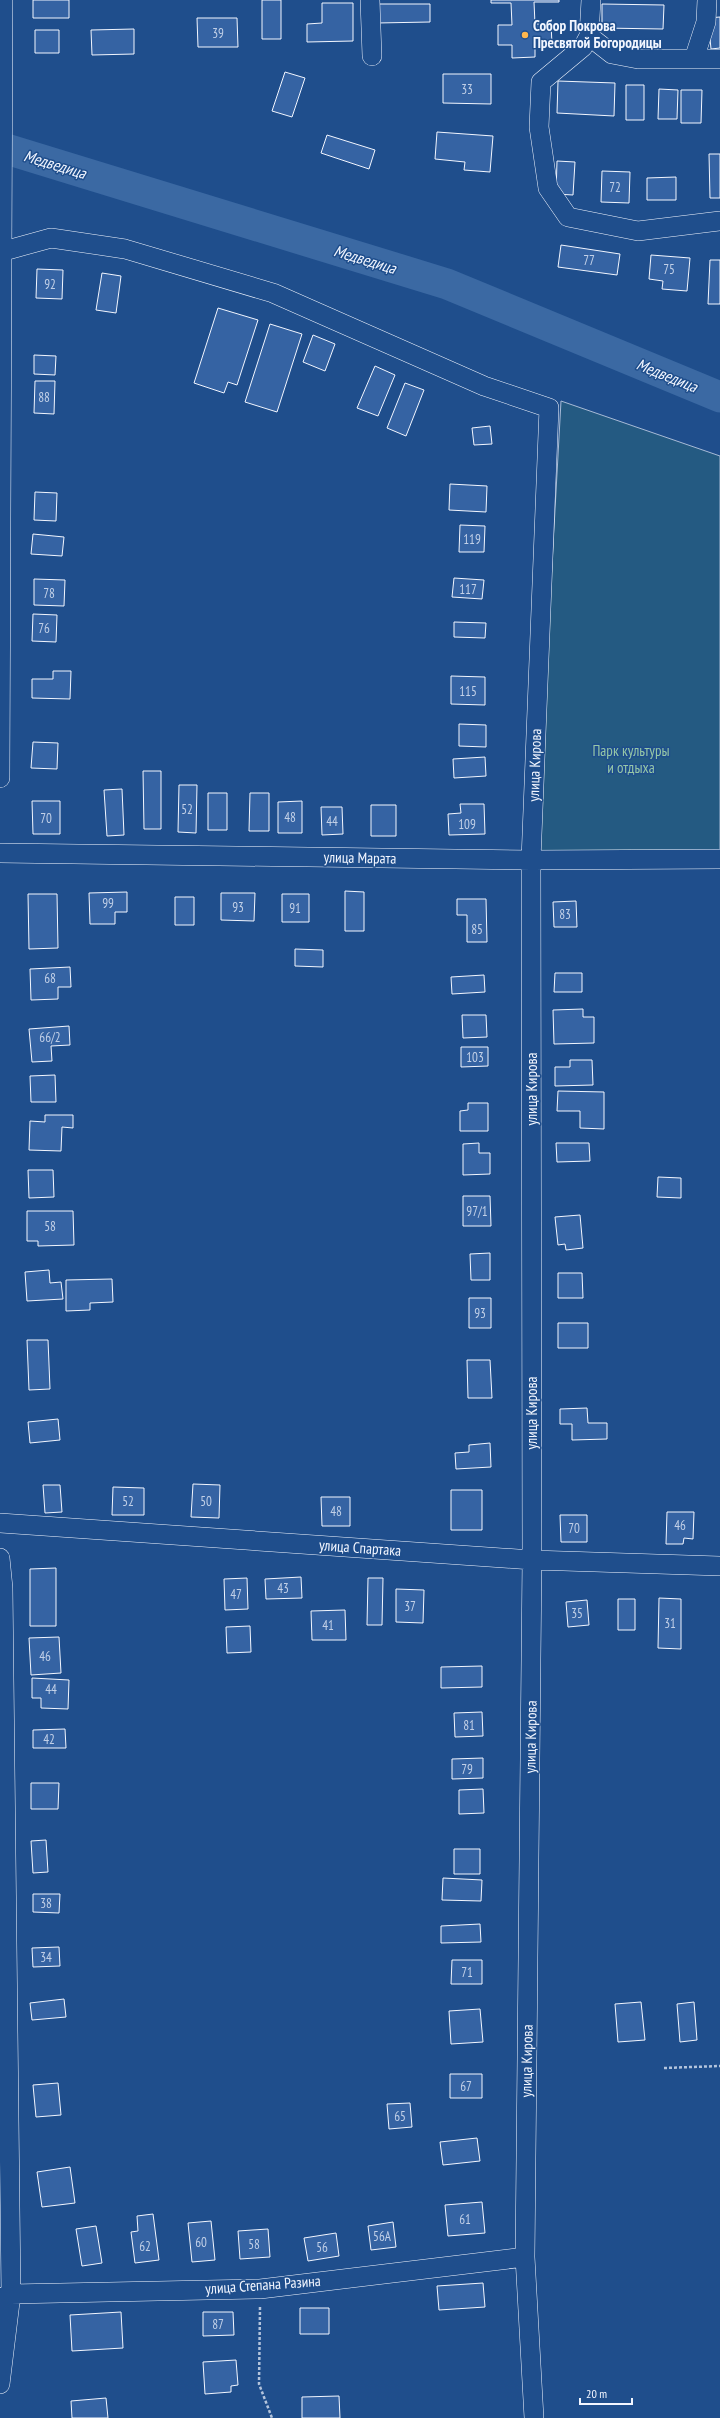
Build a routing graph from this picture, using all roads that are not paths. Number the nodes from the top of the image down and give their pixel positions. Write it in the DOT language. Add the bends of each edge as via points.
graph roads {
  1 [pos="3,0"];
  2 [pos="370,0"];
  3 [pos="591,0"];
  4 [pos="707,0"];
  5 [pos="589,36"];
  6 [pos="372,56"];
  7 [pos="694,59"];
  8 [pos="720,60"];
  9 [pos="720,221"];
  10 [pos="2,248"];
  11 [pos="0,778"];
  12 [pos="0,853"];
  13 [pos="720,859"];
  14 [pos="531,860"];
  15 [pos="0,1523"];
  16 [pos="0,1558"];
  17 [pos="532,1560"];
  18 [pos="720,1566"];
  19 [pos="1,1588"];
  20 [pos="525,2257"];
  21 [pos="5,2296"];
  22 [pos="0,2384"];
  23 [pos="534,2418"];
  1 -- 10 [label="street"];
  2 -- 6 [label="street"];
  3 -- 5 [label="street"];
  4 -- 7 [label="street" via="706,22"];
  5 -- 7 [label="street" via="612,54 638,59"];
  5 -- 9 [label="street" via="582,47 541,82 539,127 548,188 568,217 638,231"];
  7 -- 8 [label="street"];
  10 -- 11 [label="street"];
  10 -- 14 [label="street, улица Кирова" via="51,238 125,249 273,292 484,386 548,408"];
  12 -- 14 [label="street, улица Марата"];
  13 -- 14 [label="street, улица Марата"];
  14 -- 17 [label="street, улица Кирова"];
  15 -- 17 [label="street, улица Спартака"];
  16 -- 19 [label="street"];
  17 -- 18 [label="street, улица Спартака"];
  17 -- 20 [label="street, улица Кирова"];
  19 -- 21 [label="street"];
  20 -- 21 [label="street, улица Степана Разина" via="260,2289"];
  20 -- 23 [label="street, улица Кирова"];
  21 -- 22 [label="street"];
}
